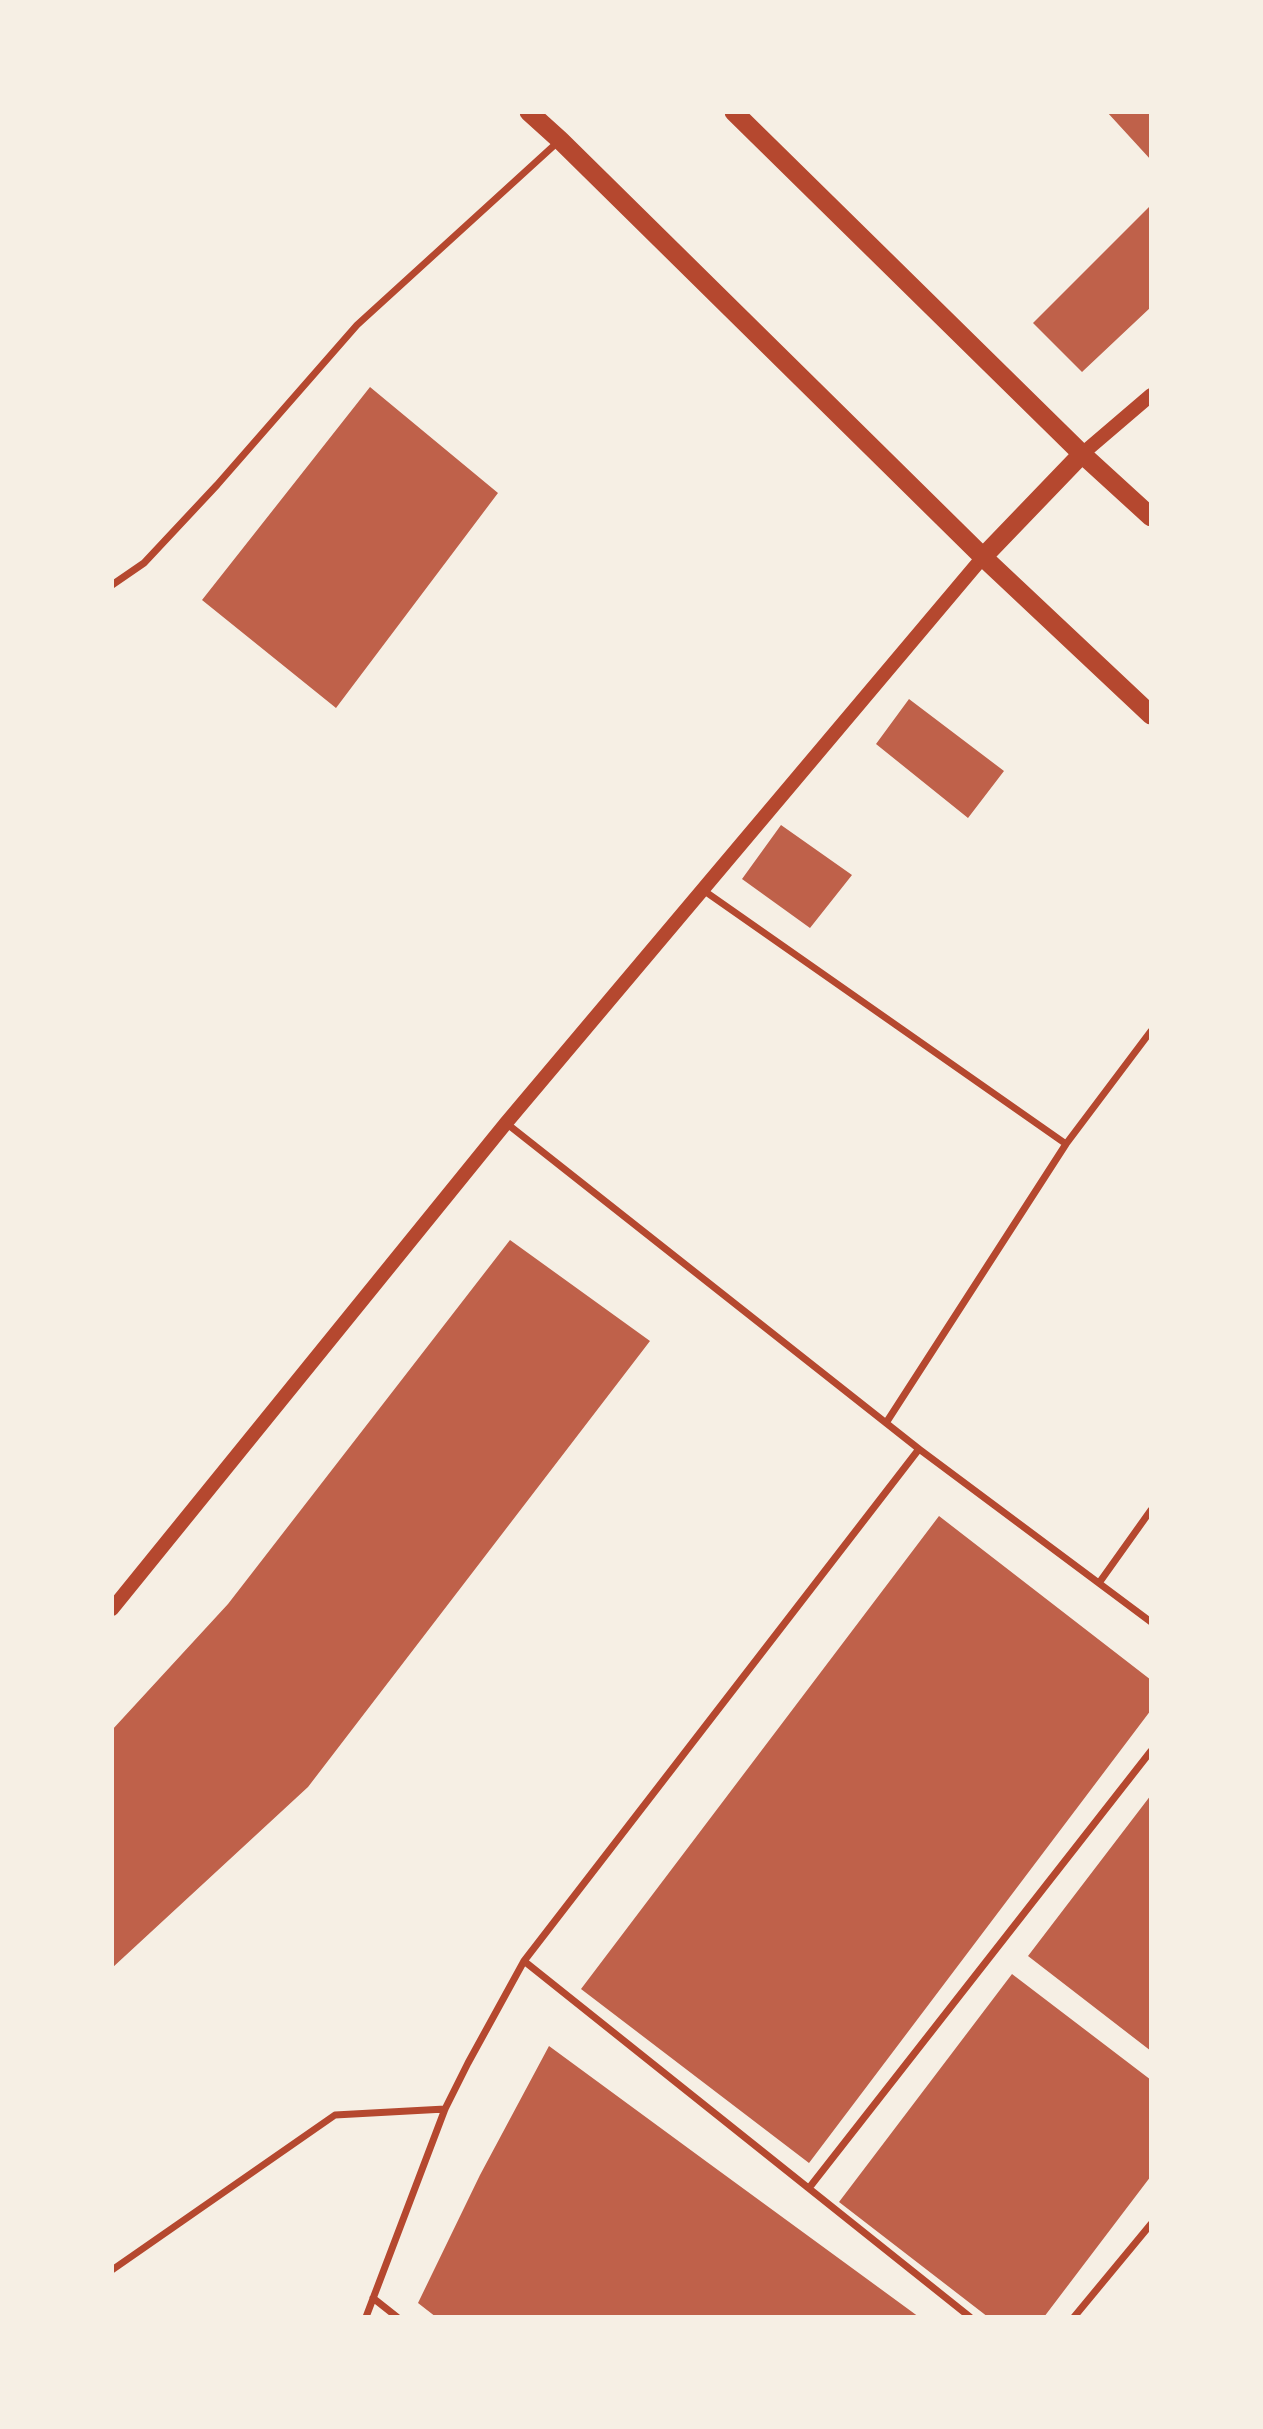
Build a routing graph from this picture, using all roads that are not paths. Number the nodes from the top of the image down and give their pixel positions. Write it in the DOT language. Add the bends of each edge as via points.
graph roads {
  1 [pos="529,112"];
  2 [pos="734,112"];
  3 [pos="560,140"];
  4 [pos="1151,395"];
  5 [pos="1082,454"];
  6 [pos="1151,517"];
  7 [pos="983,557"];
  8 [pos="112,585"];
  9 [pos="1151,715"];
  10 [pos="702,890"];
  11 [pos="1151,1031"];
  12 [pos="506,1123"];
  13 [pos="1066,1144"];
  14 [pos="886,1423"];
  15 [pos="919,1449"];
  16 [pos="1151,1510"];
  17 [pos="1099,1583"];
  18 [pos="112,1609"];
  19 [pos="1151,1622"];
  20 [pos="1151,1751"];
  21 [pos="524,1961"];
  22 [pos="446,2109"];
  23 [pos="809,2188"];
  24 [pos="1151,2224"];
  25 [pos="112,2270"];
  26 [pos="373,2298"];
  27 [pos="366,2317"];
  28 [pos="397,2317"];
  29 [pos="970,2317"];
  30 [pos="1074,2317"];
  1 -- 3 [label="highway"];
  2 -- 5 [label="highway"];
  3 -- 7 [label="highway"];
  3 -- 8 [label="street" via="357,325 144,563"];
  4 -- 5 [label="main road"];
  5 -- 6 [label="highway"];
  5 -- 7 [label="highway"];
  7 -- 9 [label="highway"];
  7 -- 10 [label="main road"];
  10 -- 12 [label="main road"];
  10 -- 13 [label="street"];
  11 -- 13 [label="street"];
  12 -- 14 [label="street"];
  12 -- 18 [label="main road"];
  13 -- 14 [label="street"];
  14 -- 15 [label="street"];
  15 -- 17 [label="street"];
  15 -- 21 [label="street"];
  16 -- 17 [label="street"];
  17 -- 19 [label="street"];
  20 -- 23 [label="street"];
  21 -- 22 [label="street"];
  21 -- 23 [label="street"];
  22 -- 25 [label="street" via="335,2115"];
  22 -- 26 [label="street"];
  23 -- 29 [label="street"];
  24 -- 30 [label="street"];
  26 -- 27 [label="street"];
  26 -- 28 [label="street"];
}
